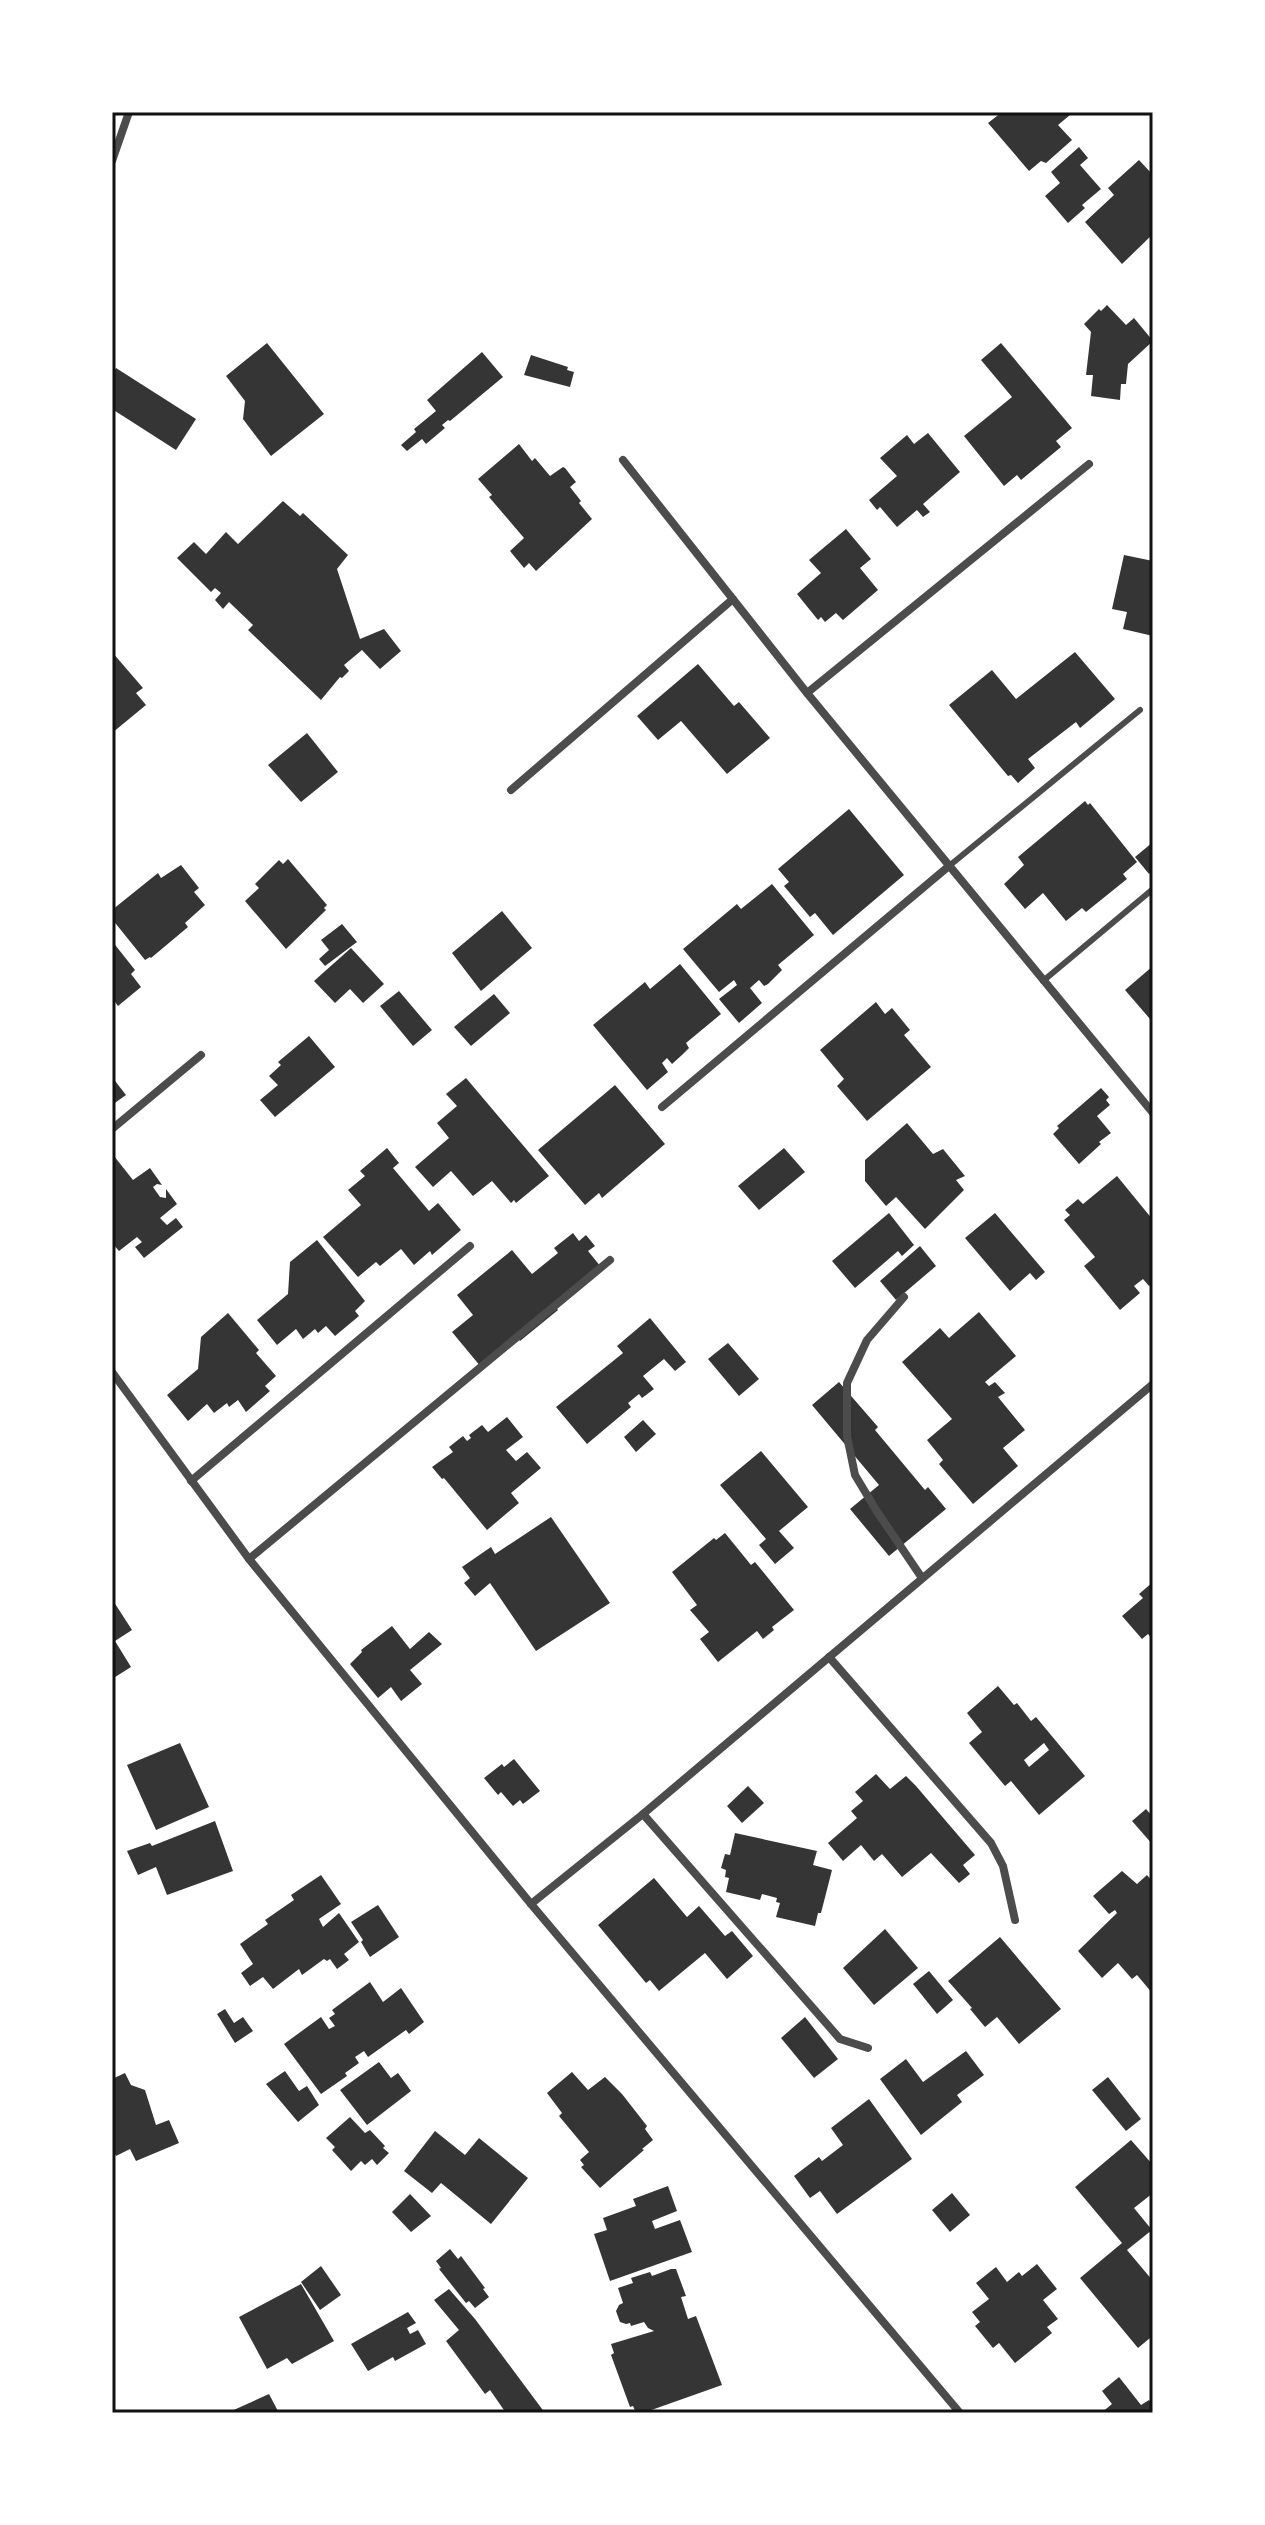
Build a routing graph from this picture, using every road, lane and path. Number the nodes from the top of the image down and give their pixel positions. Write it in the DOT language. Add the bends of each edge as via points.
graph roads {
  1 [pos="129,112"];
  2 [pos="112,161"];
  3 [pos="623,460"];
  4 [pos="1089,464"];
  5 [pos="733,599"];
  6 [pos="807,693"];
  7 [pos="1140,710"];
  8 [pos="511,790"];
  9 [pos="949,866"];
  10 [pos="1153,889"];
  11 [pos="1043,981"];
  12 [pos="201,1055"];
  13 [pos="662,1107"];
  14 [pos="1153,1113"];
  15 [pos="112,1129"];
  16 [pos="470,1246"];
  17 [pos="610,1260"];
  18 [pos="904,1297"];
  19 [pos="112,1372"];
  20 [pos="1153,1384"];
  21 [pos="191,1481"];
  22 [pos="249,1559"];
  23 [pos="922,1578"];
  24 [pos="829,1657"];
  25 [pos="643,1814"];
  26 [pos="531,1904"];
  27 [pos="1015,1920"];
  28 [pos="868,2048"];
  29 [pos="960,2413"];
  1 -- 2 [label="street"];
  3 -- 5 [label="street"];
  4 -- 6 [label="street"];
  5 -- 6 [label="street"];
  5 -- 8 [label="street"];
  6 -- 9 [label="street"];
  7 -- 9 [label="lane"];
  9 -- 11 [label="street"];
  9 -- 13 [label="street"];
  10 -- 11 [label="lane"];
  11 -- 14 [label="street"];
  12 -- 15 [label="street"];
  16 -- 21 [label="street"];
  17 -- 22 [label="street"];
  18 -- 23 [label="street" via="867,1340 847,1383 847,1436 855,1475"];
  19 -- 21 [label="street"];
  20 -- 23 [label="street"];
  21 -- 22 [label="street"];
  22 -- 26 [label="street"];
  23 -- 24 [label="street"];
  24 -- 25 [label="street"];
  24 -- 27 [label="street" via="991,1843 1003,1866"];
  25 -- 26 [label="street"];
  25 -- 28 [label="street" via="840,2039"];
  26 -- 29 [label="street"];
}
